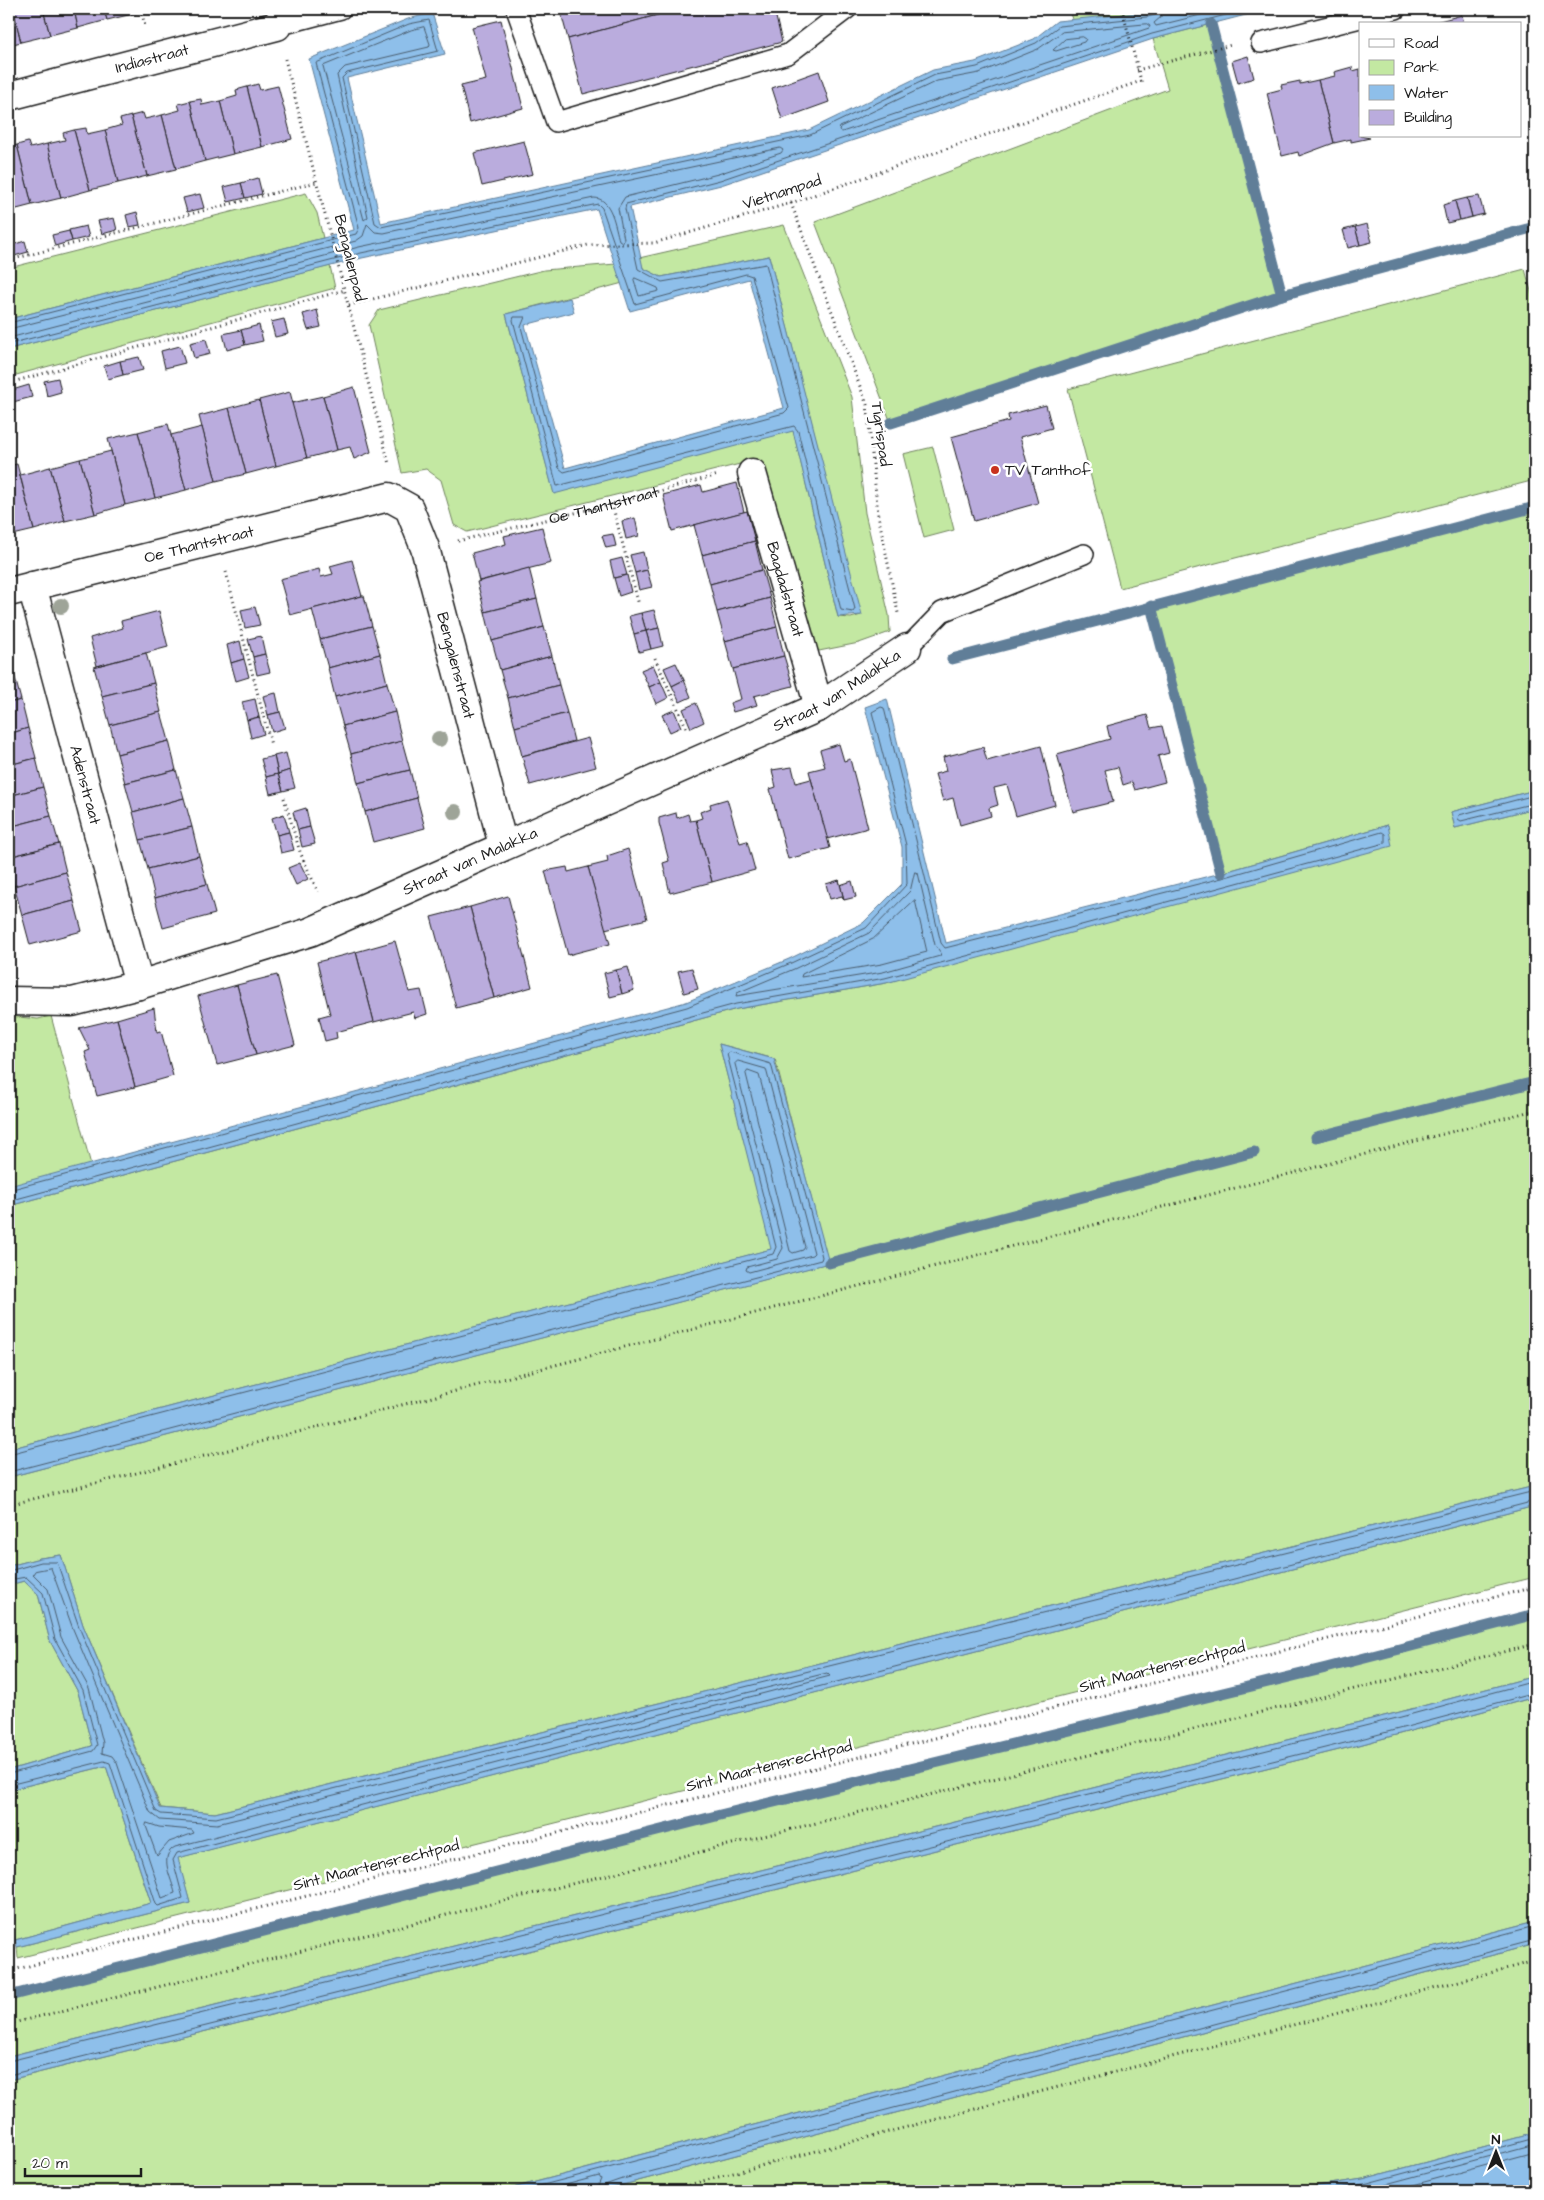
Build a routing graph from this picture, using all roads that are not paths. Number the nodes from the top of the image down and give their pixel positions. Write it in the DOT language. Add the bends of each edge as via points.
graph roads {
  1 [pos="341,9"];
  2 [pos="516,9"];
  3 [pos="847,9"];
  4 [pos="1396,9"];
  5 [pos="281,17"];
  6 [pos="1261,43"];
  7 [pos="9,96"];
  8 [pos="752,473"];
  9 [pos="389,497"];
  10 [pos="1084,554"];
  11 [pos="20,589"];
  12 [pos="907,648"];
  13 [pos="819,707"];
  14 [pos="503,845"];
  15 [pos="139,985"];
  16 [pos="9,1001"];
  1 -- 5 [label="lane"];
  2 -- 3 [label="lane" via="556,122 788,54"];
  4 -- 6 [label="lane"];
  5 -- 7 [label="street, Indiastraat"];
  8 -- 13 [label="street, Bagdadstraat"];
  9 -- 11 [label="street, Oe Thantstraat"];
  9 -- 14 [label="street, Bengalenstraat" via="409,508 426,548"];
  10 -- 12 [label="lane" via="942,612"];
  11 -- 15 [label="street, Adenstraat"];
  12 -- 13 [label="street, Straat van Malakka"];
  13 -- 14 [label="street, Straat van Malakka"];
  14 -- 15 [label="street, Straat van Malakka" via="310,932"];
  15 -- 16 [label="street, Straat van Malakka" via="72,1002"];
}
